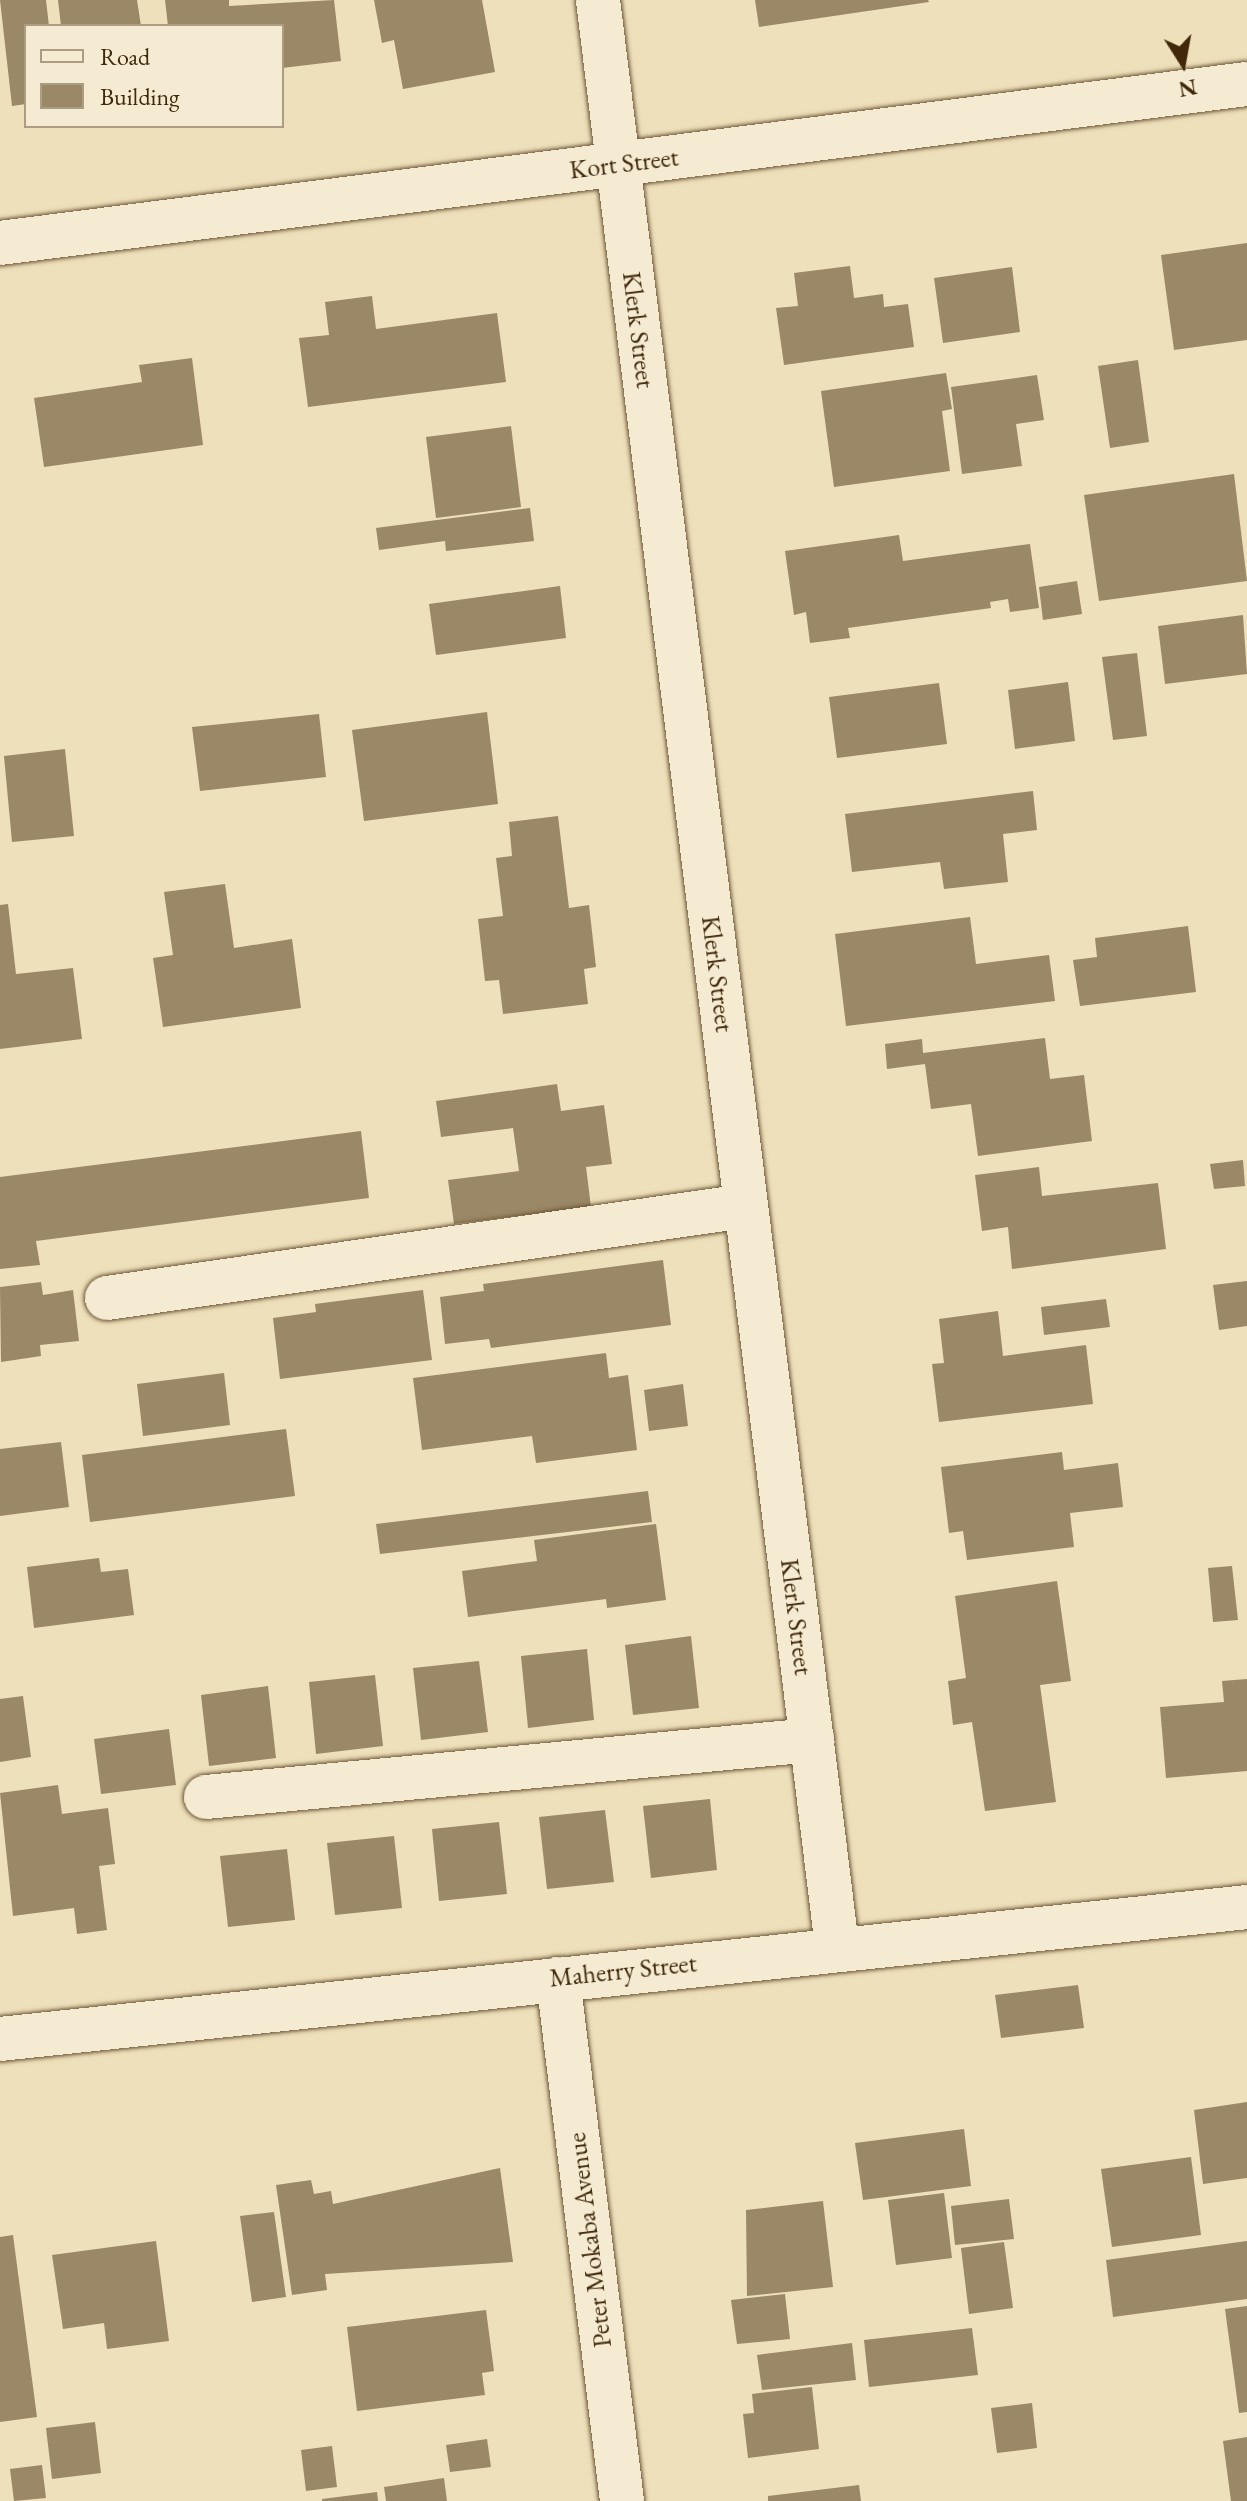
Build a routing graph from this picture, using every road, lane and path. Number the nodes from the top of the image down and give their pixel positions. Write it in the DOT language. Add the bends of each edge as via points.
graph roads {
  1 [pos="598,0"];
  2 [pos="1247,84"];
  3 [pos="617,164"];
  4 [pos="0,243"];
  5 [pos="745,1206"];
  6 [pos="107,1298"];
  7 [pos="812,1740"];
  8 [pos="206,1797"];
  9 [pos="1247,1907"];
  10 [pos="837,1947"];
  11 [pos="558,1979"];
  12 [pos="0,2039"];
  13 [pos="622,2501"];
  1 -- 3 [label="street, Klerk Street"];
  2 -- 3 [label="street, Kort Street"];
  3 -- 4 [label="street, Kort Street"];
  3 -- 5 [label="street, Klerk Street"];
  5 -- 6 [label="street"];
  5 -- 7 [label="street, Klerk Street"];
  7 -- 8 [label="street"];
  7 -- 10 [label="street, Klerk Street"];
  9 -- 10 [label="street, Maherry Street"];
  10 -- 11 [label="street, Maherry Street"];
  11 -- 12 [label="street, Maherry Street"];
  11 -- 13 [label="street, Peter Mokaba Avenue"];
}
